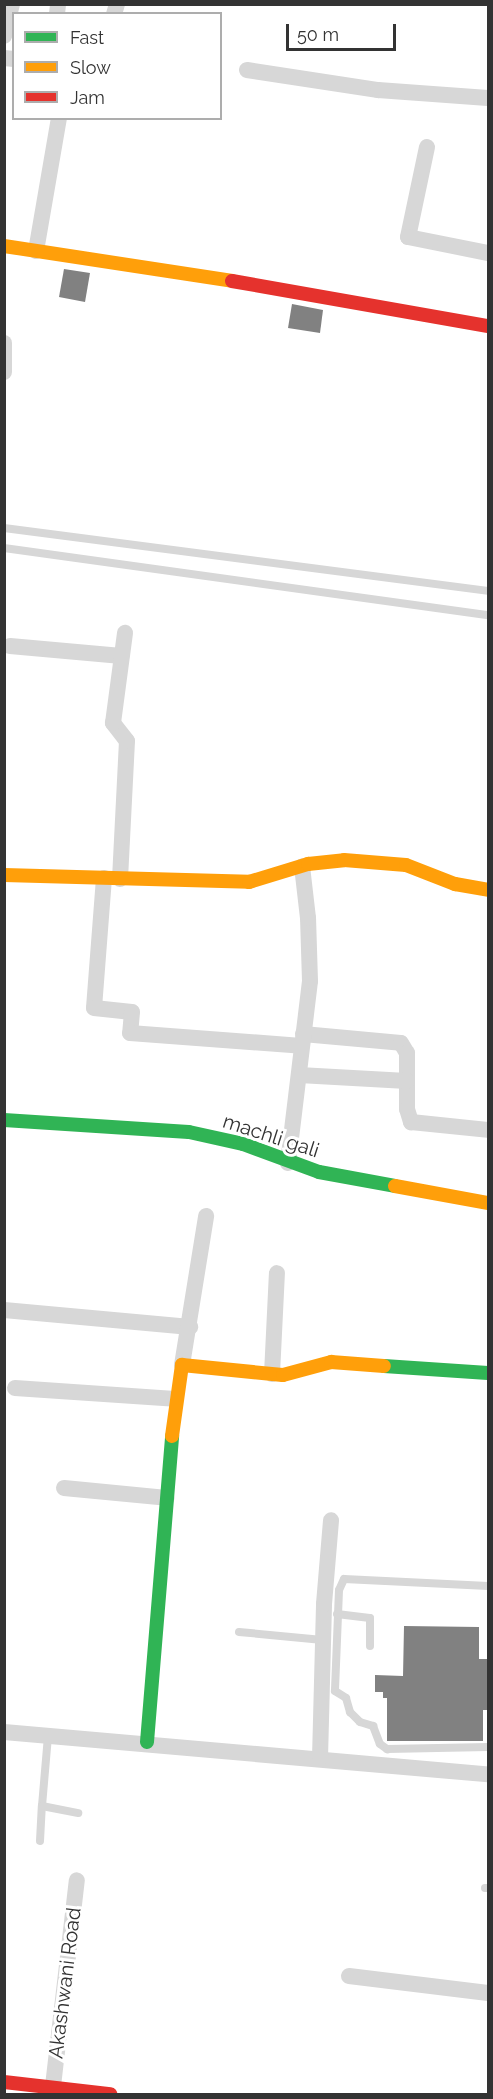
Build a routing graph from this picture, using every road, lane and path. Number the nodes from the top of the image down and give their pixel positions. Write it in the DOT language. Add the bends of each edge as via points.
graph roads {
  1 [pos="12,4"];
  2 [pos="4,36"];
  3 [pos="247,70"];
  4 [pos="489,98"];
  5 [pos="59,120"];
  6 [pos="427,147"];
  7 [pos="4,246"];
  8 [pos="36,251"];
  9 [pos="489,253"];
  10 [pos="489,326"];
  11 [pos="4,343"];
  12 [pos="4,372"];
  13 [pos="4,528"];
  14 [pos="4,549"];
  15 [pos="489,591"];
  16 [pos="489,615"];
  17 [pos="125,633"];
  18 [pos="10,646"];
  19 [pos="122,656"];
  20 [pos="302,866"];
  21 [pos="4,875"];
  22 [pos="112,878"];
  23 [pos="489,890"];
  24 [pos="303,1040"];
  25 [pos="299,1075"];
  26 [pos="407,1082"];
  27 [pos="4,1120"];
  28 [pos="489,1130"];
  29 [pos="288,1163"];
  30 [pos="489,1203"];
  31 [pos="206,1216"];
  32 [pos="277,1273"];
  33 [pos="4,1310"];
  34 [pos="190,1327"];
  35 [pos="182,1365"];
  36 [pos="489,1373"];
  37 [pos="272,1374"];
  38 [pos="15,1388"];
  39 [pos="175,1399"];
  40 [pos="64,1488"];
  41 [pos="167,1498"];
  42 [pos="331,1520"];
  43 [pos="489,1586"];
  44 [pos="337,1614"];
  45 [pos="239,1632"];
  46 [pos="323,1640"];
  47 [pos="370,1646"];
  48 [pos="4,1732"];
  49 [pos="48,1736"];
  50 [pos="147,1742"];
  51 [pos="489,1747"];
  52 [pos="320,1758"];
  53 [pos="489,1774"];
  54 [pos="42,1806"];
  55 [pos="78,1813"];
  56 [pos="40,1841"];
  57 [pos="77,1880"];
  58 [pos="349,1976"];
  59 [pos="489,1993"];
  60 [pos="4,2082"];
  61 [pos="52,2086"];
  62 [pos="110,2094"];
  1 -- 2 [label="street"];
  3 -- 4 [label="street" via="378,90"];
  5 -- 8 [label="street"];
  6 -- 9 [label="street" via="408,237"];
  7 -- 8 [label="street"];
  8 -- 10 [label="street"];
  11 -- 12 [label="street"];
  13 -- 15 [label="lane"];
  14 -- 16 [label="lane"];
  17 -- 19 [label="street"];
  18 -- 19 [label="street"];
  19 -- 22 [label="street" via="113,723 127,741"];
  20 -- 22 [label="street" via="249,882"];
  20 -- 23 [label="street" via="344,860 384,862"];
  20 -- 24 [label="street" via="310,962"];
  21 -- 22 [label="street"];
  22 -- 24 [label="street" via="94,1008 132,1012 130,1033"];
  24 -- 25 [label="street"];
  24 -- 26 [label="street" via="401,1043 407,1053"];
  25 -- 26 [label="street"];
  25 -- 29 [label="street"];
  26 -- 28 [label="street" via="409,1117 415,1124"];
  27 -- 29 [label="street, machli gali" via="189,1132 243,1144"];
  29 -- 30 [label="street, machli gali"];
  31 -- 34 [label="street"];
  32 -- 37 [label="street"];
  33 -- 34 [label="street"];
  34 -- 35 [label="street"];
  35 -- 37 [label="street"];
  35 -- 39 [label="street"];
  36 -- 37 [label="street" via="331,1362 290,1374"];
  38 -- 39 [label="street"];
  39 -- 41 [label="street"];
  40 -- 41 [label="street"];
  41 -- 50 [label="street"];
  42 -- 46 [label="street"];
  43 -- 44 [label="lane" via="347,1578 340,1585"];
  44 -- 47 [label="lane" via="370,1618"];
  44 -- 51 [label="lane" via="335,1691 346,1698 350,1712 360,1722 373,1726 380,1744 387,1749"];
  45 -- 46 [label="lane"];
  46 -- 52 [label="street"];
  48 -- 49 [label="street"];
  49 -- 50 [label="street"];
  49 -- 54 [label="lane"];
  50 -- 52 [label="street"];
  52 -- 53 [label="street"];
  54 -- 55 [label="lane"];
  54 -- 56 [label="lane"];
  57 -- 61 [label="street, Akashwani Road"];
  58 -- 59 [label="street"];
  60 -- 61 [label="street"];
  61 -- 62 [label="street"];
}
